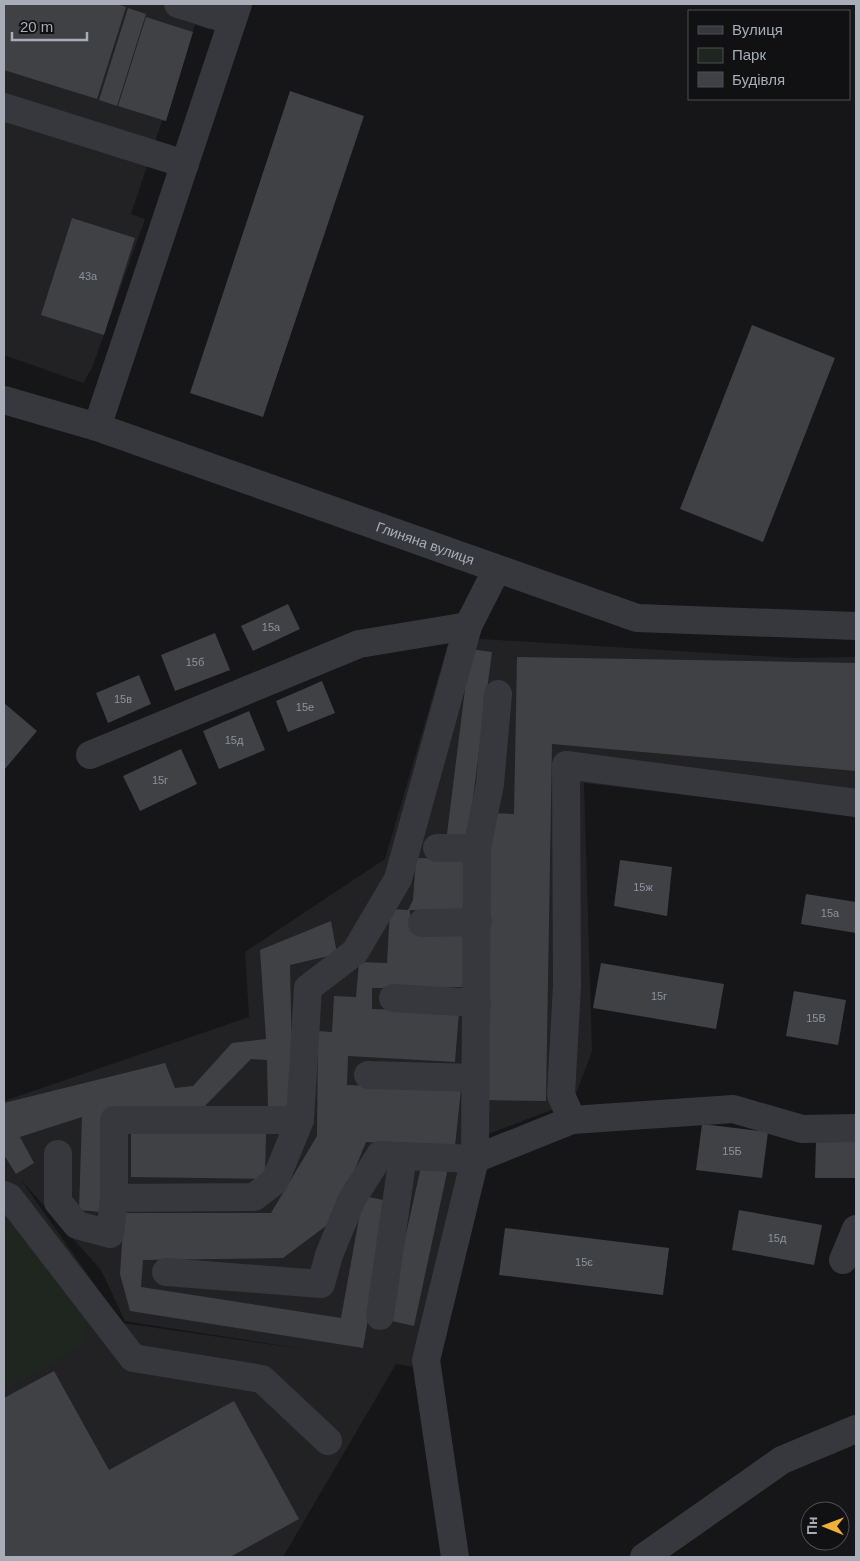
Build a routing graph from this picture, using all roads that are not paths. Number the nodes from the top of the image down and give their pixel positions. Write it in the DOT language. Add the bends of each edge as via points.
graph roads {
  1 [pos="178,4"];
  2 [pos="235,12"];
  3 [pos="4,107"];
  4 [pos="185,164"];
  5 [pos="4,400"];
  6 [pos="97,427"];
  7 [pos="497,570"];
  8 [pos="468,626"];
  9 [pos="856,626"];
  10 [pos="498,694"];
  11 [pos="90,755"];
  12 [pos="856,803"];
  13 [pos="437,848"];
  14 [pos="477,848"];
  15 [pos="478,922"];
  16 [pos="422,923"];
  17 [pos="393,998"];
  18 [pos="477,1003"];
  19 [pos="368,1075"];
  20 [pos="476,1078"];
  21 [pos="300,1120"];
  22 [pos="572,1120"];
  23 [pos="856,1128"];
  24 [pos="58,1154"];
  25 [pos="403,1156"];
  26 [pos="475,1159"];
  27 [pos="4,1195"];
  28 [pos="114,1198"];
  29 [pos="856,1229"];
  30 [pos="843,1260"];
  31 [pos="166,1272"];
  32 [pos="380,1316"];
  33 [pos="856,1429"];
  34 [pos="328,1441"];
  35 [pos="455,1557"];
  36 [pos="644,1557"];
  1 -- 2 [label="street"];
  2 -- 4 [label="street"];
  3 -- 4 [label="street"];
  4 -- 6 [label="street"];
  5 -- 6 [label="street, Глиняна вулиця"];
  6 -- 7 [label="street, Глиняна вулиця"];
  7 -- 8 [label="street"];
  7 -- 9 [label="street, Глиняна вулиця" via="637,618"];
  8 -- 11 [label="street" via="359,644"];
  8 -- 21 [label="street" via="398,879 355,952 308,988"];
  10 -- 14 [label="street" via="490,784"];
  12 -- 22 [label="street" via="566,766 567,986 561,1095"];
  13 -- 14 [label="street"];
  14 -- 15 [label="street"];
  15 -- 16 [label="street"];
  15 -- 18 [label="street"];
  17 -- 18 [label="street"];
  18 -- 20 [label="street"];
  19 -- 20 [label="street"];
  20 -- 26 [label="street"];
  21 -- 28 [label="street" via="275,1181 254,1197"];
  21 -- 28 [label="street" via="114,1120"];
  22 -- 23 [label="street" via="733,1109 802,1130"];
  22 -- 26 [label="street"];
  24 -- 28 [label="street" via="58,1202 77,1225 110,1234"];
  25 -- 26 [label="street"];
  25 -- 31 [label="street" via="380,1155 375,1162 352,1199 321,1284"];
  25 -- 32 [label="street"];
  26 -- 35 [label="street" via="426,1360"];
  27 -- 34 [label="street" via="9,1197 133,1358 262,1379"];
  29 -- 30 [label="street"];
  33 -- 36 [label="street" via="782,1460"];
}
